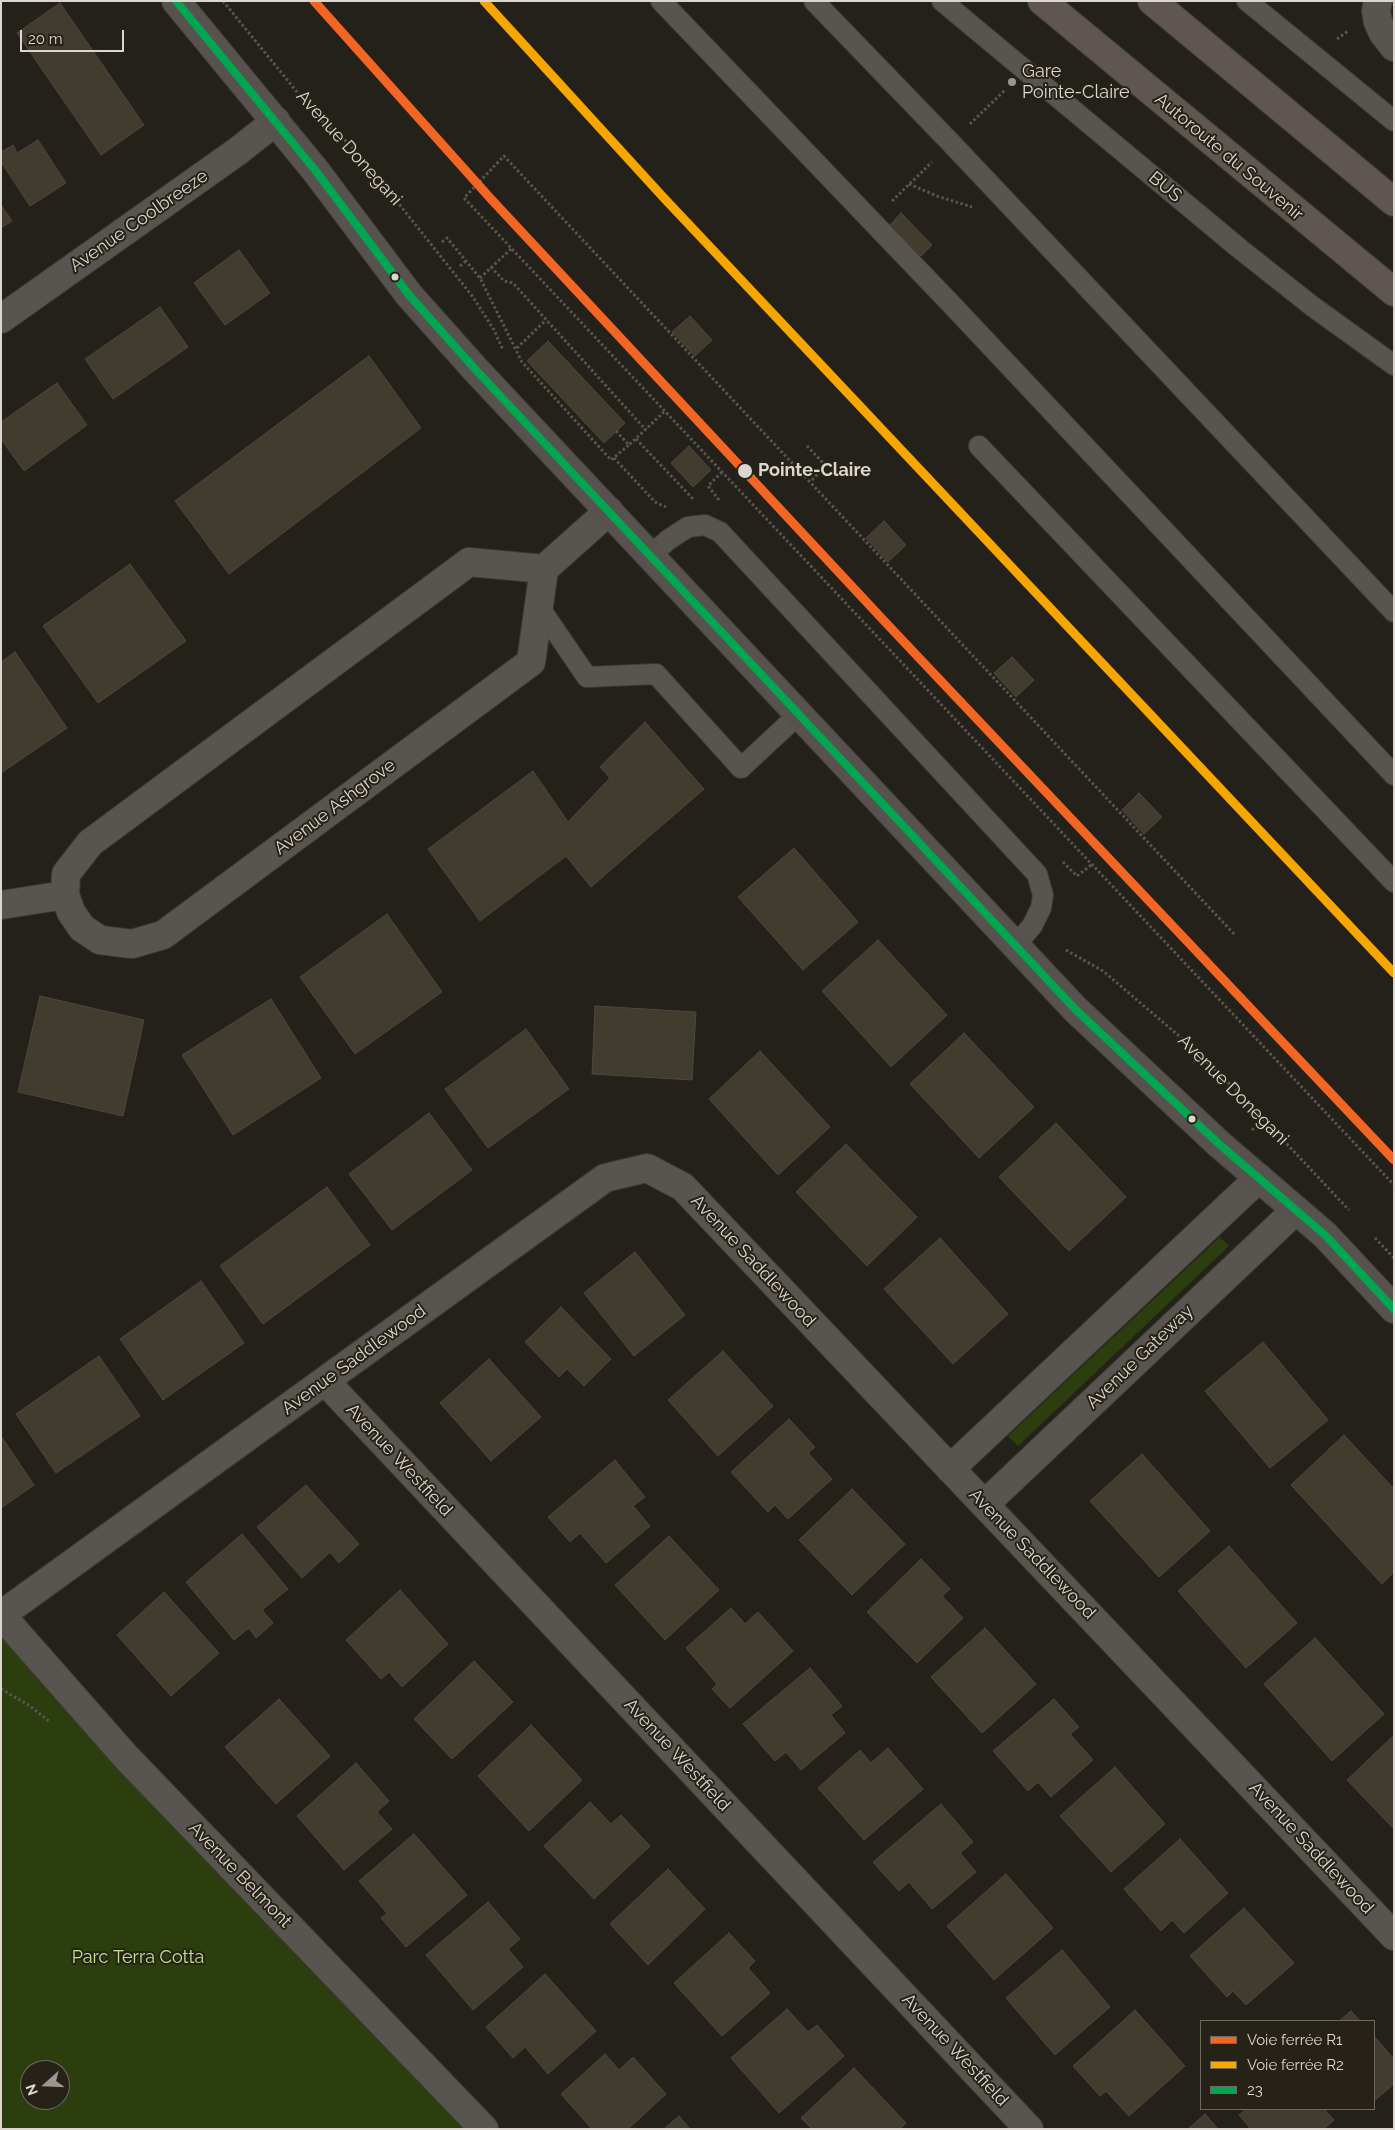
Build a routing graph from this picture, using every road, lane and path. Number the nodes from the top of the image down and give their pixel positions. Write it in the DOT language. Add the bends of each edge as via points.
graph roads {
  1 [pos="176,1"];
  2 [pos="223,1"];
  3 [pos="661,1"];
  4 [pos="814,1"];
  5 [pos="942,1"];
  6 [pos="1042,1"];
  7 [pos="1152,1"];
  8 [pos="1247,1"];
  9 [pos="1378,1"];
  10 [pos="1394,47"];
  11 [pos="1006,89"];
  12 [pos="276,121"];
  13 [pos="1394,121"];
  14 [pos="965,129"];
  15 [pos="938,156"];
  16 [pos="909,184"];
  17 [pos="1394,202"];
  18 [pos="887,206"];
  19 [pos="979,208"];
  20 [pos="442,242"];
  21 [pos="512,248"];
  22 [pos="466,261"];
  23 [pos="460,266"];
  24 [pos="491,268"];
  25 [pos="480,278"];
  26 [pos="1394,292"];
  27 [pos="473,297"];
  28 [pos="1,319"];
  29 [pos="546,320"];
  30 [pos="516,348"];
  31 [pos="1394,366"];
  32 [pos="664,412"];
  33 [pos="646,430"];
  34 [pos="616,431"];
  35 [pos="636,439"];
  36 [pos="629,445"];
  37 [pos="807,446"];
  38 [pos="979,446"];
  39 [pos="614,458"];
  40 [pos="722,472"];
  41 [pos="630,475"];
  42 [pos="624,481"];
  43 [pos="810,482"];
  44 [pos="717,498"];
  45 [pos="684,502"];
  46 [pos="675,506"];
  47 [pos="609,511"];
  48 [pos="651,555"];
  49 [pos="544,569"];
  50 [pos="539,606"];
  51 [pos="1394,612"];
  52 [pos="798,715"];
  53 [pos="1394,775"];
  54 [pos="1067,864"];
  55 [pos="1090,865"];
  56 [pos="1394,882"];
  57 [pos="65,895"];
  58 [pos="1,905"];
  59 [pos="1234,934"];
  60 [pos="1016,946"];
  61 [pos="1060,948"];
  62 [pos="1263,1119"];
  63 [pos="1252,1130"];
  64 [pos="1259,1178"];
  65 [pos="1394,1185"];
  66 [pos="1296,1210"];
  67 [pos="1355,1217"];
  68 [pos="1369,1231"];
  69 [pos="1394,1258"];
  70 [pos="1394,1309"];
  71 [pos="325,1381"];
  72 [pos="950,1469"];
  73 [pos="985,1504"];
  74 [pos="1,1615"];
  75 [pos="1394,1936"];
  76 [pos="484,2129"];
  77 [pos="1030,2129"];
  1 -- 12 [label="street, Avenue Donegani"];
  2 -- 27 [label="path, Avenue Donegani" via="319,119 364,160"];
  3 -- 53 [label="lane"];
  4 -- 51 [label="lane"];
  5 -- 31 [label="lane, BUS" via="1240,249"];
  6 -- 26 [label="highway, Autoroute du Souvenir"];
  7 -- 17 [label="highway"];
  8 -- 13 [label="lane"];
  9 -- 10 [label="street" via="1378,22"];
  11 -- 14 [label="path"];
  12 -- 28 [label="street, Avenue Coolbreeze"];
  12 -- 47 [label="street, Avenue Donegani" via="409,295 474,370"];
  15 -- 16 [label="path"];
  16 -- 18 [label="path"];
  16 -- 19 [label="path" via="960,205"];
  20 -- 22 [label="path" via="447,238"];
  21 -- 24 [label="path"];
  21 -- 32 [label="path"];
  21 -- 43 [label="path" via="464,198 504,156"];
  22 -- 23 [label="path"];
  22 -- 25 [label="path"];
  24 -- 25 [label="path"];
  24 -- 29 [label="path" via="504,281 513,283"];
  25 -- 30 [label="path"];
  29 -- 30 [label="path"];
  29 -- 33 [label="path"];
  30 -- 39 [label="path" via="528,369 611,460"];
  32 -- 33 [label="path"];
  32 -- 40 [label="path"];
  33 -- 35 [label="path"];
  34 -- 36 [label="path"];
  35 -- 36 [label="path"];
  35 -- 45 [label="path" via="692,499"];
  36 -- 39 [label="path"];
  37 -- 43 [label="path" via="826,466"];
  38 -- 56 [label="lane"];
  39 -- 41 [label="path"];
  40 -- 44 [label="path" via="708,486"];
  40 -- 55 [label="path"];
  41 -- 42 [label="path"];
  41 -- 46 [label="path" via="655,502 666,507"];
  43 -- 59 [label="path"];
  47 -- 48 [label="street, Avenue Donegani"];
  47 -- 49 [label="street"];
  48 -- 52 [label="street, Avenue Donegani"];
  48 -- 60 [label="lane" via="688,526 705,525 720,532 1037,874 1043,896 1041,908"];
  49 -- 50 [label="street, Avenue Ashgrove"];
  49 -- 57 [label="street" via="469,562 90,843 66,874"];
  50 -- 52 [label="lane" via="587,677 656,674 741,768"];
  50 -- 57 [label="street, Avenue Ashgrove" via="531,662 163,935 132,944 100,940 82,928"];
  52 -- 60 [label="street, Avenue Donegani"];
  54 -- 55 [label="path" via="1077,876"];
  55 -- 65 [label="path"];
  57 -- 58 [label="street"];
  60 -- 64 [label="street, Avenue Donegani" via="1101,1034"];
  61 -- 62 [label="path, Avenue Donegani" via="1086,960 1117,982 1213,1067"];
  62 -- 63 [label="path"];
  62 -- 67 [label="path, Avenue Donegani"];
  64 -- 66 [label="street, Avenue Donegani"];
  64 -- 72 [label="street"];
  66 -- 70 [label="street, Avenue Donegani" via="1325,1235"];
  66 -- 73 [label="street, Avenue Gateway"];
  68 -- 69 [label="path"];
  71 -- 72 [label="street, Avenue Saddlewood" via="605,1178 647,1168 683,1186"];
  71 -- 74 [label="street, Avenue Saddlewood"];
  71 -- 77 [label="street, Avenue Westfield"];
  72 -- 73 [label="street, Avenue Saddlewood"];
  73 -- 75 [label="street, Avenue Saddlewood"];
  74 -- 76 [label="street, Avenue Belmont" via="126,1756"];
}
